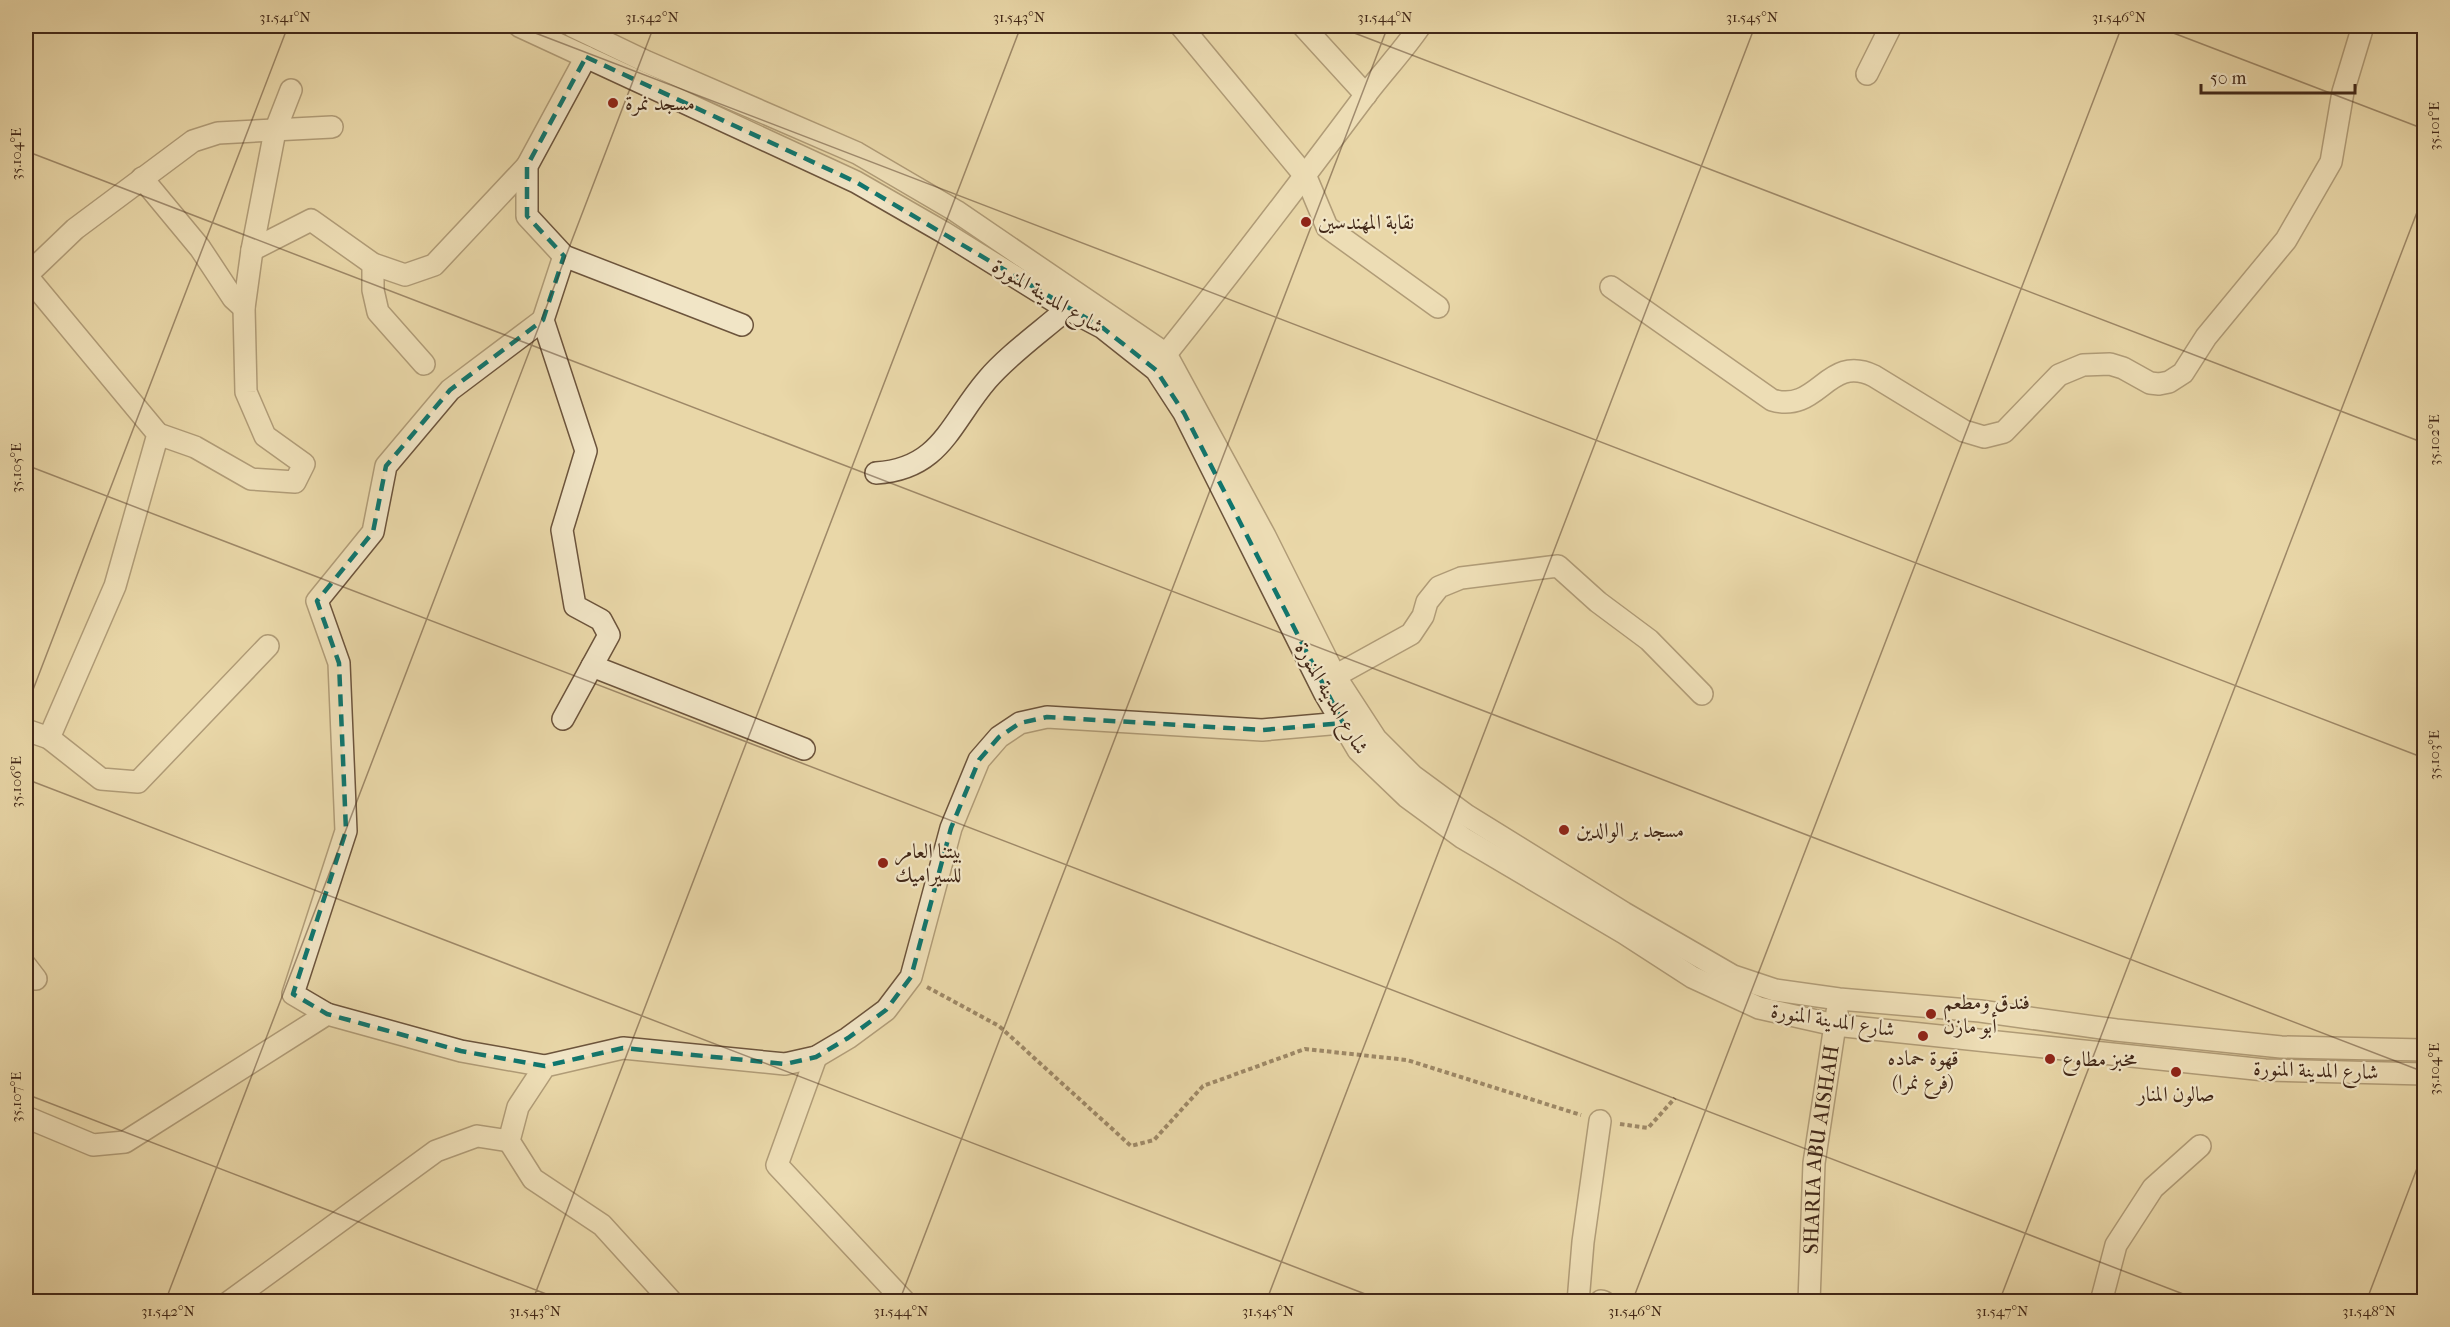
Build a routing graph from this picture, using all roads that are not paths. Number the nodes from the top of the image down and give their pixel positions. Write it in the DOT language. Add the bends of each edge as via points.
graph roads {
  1 [pos="519,26"];
  2 [pos="572,26"];
  3 [pos="1181,26"];
  4 [pos="1303,26"];
  5 [pos="1420,26"];
  6 [pos="1891,26"];
  7 [pos="2363,26"];
  8 [pos="586,57"];
  9 [pos="1867,74"];
  10 [pos="291,90"];
  11 [pos="1366,95"];
  12 [pos="332,127"];
  13 [pos="275,131"];
  14 [pos="527,166"];
  15 [pos="1306,177"];
  16 [pos="142,178"];
  17 [pos="252,250"];
  18 [pos="564,256"];
  19 [pos="374,264"];
  20 [pos="26,276"];
  21 [pos="1611,287"];
  22 [pos="244,308"];
  23 [pos="1438,308"];
  24 [pos="1066,309"];
  25 [pos="543,320"];
  26 [pos="742,325"];
  27 [pos="1166,354"];
  28 [pos="424,364"];
  29 [pos="158,434"];
  30 [pos="876,473"];
  31 [pos="268,646"];
  32 [pos="592,666"];
  33 [pos="1335,676"];
  34 [pos="1702,694"];
  35 [pos="563,718"];
  36 [pos="1364,720"];
  37 [pos="1343,723"];
  38 [pos="26,730"];
  39 [pos="49,738"];
  40 [pos="804,749"];
  41 [pos="1839,999"];
  42 [pos="327,1014"];
  43 [pos="1835,1025"];
  44 [pos="2424,1050"];
  45 [pos="816,1057"];
  46 [pos="545,1066"];
  47 [pos="2424,1074"];
  48 [pos="26,1117"];
  49 [pos="1600,1121"];
  50 [pos="509,1140"];
  51 [pos="2200,1146"];
  52 [pos="229,1302"];
  53 [pos="672,1302"];
  54 [pos="905,1302"];
  55 [pos="1578,1302"];
  56 [pos="1809,1302"];
  57 [pos="2101,1302"];
  1 -- 8 [label="street, شارع المدينة المنورة"];
  2 -- 27 [label="street, شارع المدينة المنورة" via="857,153 956,211"];
  3 -- 15 [label="street"];
  4 -- 11 [label="street"];
  5 -- 11 [label="street"];
  6 -- 9 [label="street"];
  7 -- 21 [label="street" via="2343,92 2331,162 2286,240 2206,337 2183,373 2169,382 2150,383 2110,364 2083,365 2060,375 2010,428 1991,437 1977,436 1861,371 1833,376 1801,400 1772,400"];
  8 -- 14 [label="street"];
  8 -- 24 [label="street, شارع المدينة المنورة" via="856,182"];
  10 -- 13 [label="street"];
  11 -- 15 [label="street"];
  12 -- 13 [label="street"];
  13 -- 16 [label="street" via="205,136"];
  13 -- 17 [label="street"];
  14 -- 18 [label="street" via="527,216"];
  14 -- 19 [label="street" via="434,265 405,275"];
  15 -- 23 [label="street" via="1327,227"];
  15 -- 27 [label="street"];
  16 -- 20 [label="street" via="75,229"];
  16 -- 22 [label="street"];
  17 -- 19 [label="street" via="311,220"];
  17 -- 22 [label="street"];
  18 -- 25 [label="street"];
  18 -- 26 [label="street"];
  19 -- 28 [label="street" via="373,290 378,312"];
  20 -- 29 [label="street"];
  22 -- 29 [label="street" via="246,392 265,436 304,464 295,482 251,479 195,447"];
  24 -- 30 [label="street" via="988,379 933,453 897,472"];
  24 -- 37 [label="street, شارع المدينة المنورة" via="1103,328 1156,370 1184,412"];
  25 -- 32 [label="street" via="586,451 562,530 575,606 601,620 609,635"];
  25 -- 42 [label="street" via="450,390 386,466 374,532 317,601 339,663 346,831 293,994"];
  27 -- 33 [label="street, شارع المدينة المنورة" via="1265,536"];
  29 -- 39 [label="street" via="115,586"];
  31 -- 39 [label="street" via="138,782 101,779"];
  32 -- 35 [label="street"];
  32 -- 40 [label="street"];
  33 -- 34 [label="street" via="1411,634 1439,587 1461,578 1558,566 1649,640"];
  33 -- 36 [label="street, شارع المدينة المنورة"];
  36 -- 37 [label="street"];
  36 -- 41 [label="street, شارع المدينة المنورة" via="1376,739 1413,776 1466,815 1677,944 1733,976 1775,990"];
  37 -- 43 [label="street, شارع المدينة المنورة" via="1358,750 1407,797 1463,838 1692,977 1759,1008"];
  37 -- 45 [label="street" via="1262,730 1047,717 1020,723 999,737 979,760 951,828 911,976 886,1010"];
  38 -- 39 [label="street"];
  41 -- 43 [label="street, SHARIA ABU AISHAH"];
  41 -- 44 [label="street, شارع المدينة المنورة" via="1980,1011 2281,1047"];
  42 -- 46 [label="street" via="461,1051"];
  42 -- 48 [label="street" via="125,1142 93,1145"];
  43 -- 47 [label="street, شارع المدينة المنورة" via="2265,1070"];
  43 -- 56 [label="street, SHARIA ABU AISHAH" via="1814,1163"];
  45 -- 46 [label="street" via="785,1064 623,1048"];
  45 -- 54 [label="street" via="777,1165"];
  46 -- 50 [label="street" via="518,1107"];
  49 -- 55 [label="street"];
  50 -- 52 [label="street" via="477,1136 436,1151"];
  50 -- 53 [label="street" via="533,1179 602,1225"];
  51 -- 57 [label="street" via="2153,1188 2116,1245"];
}
